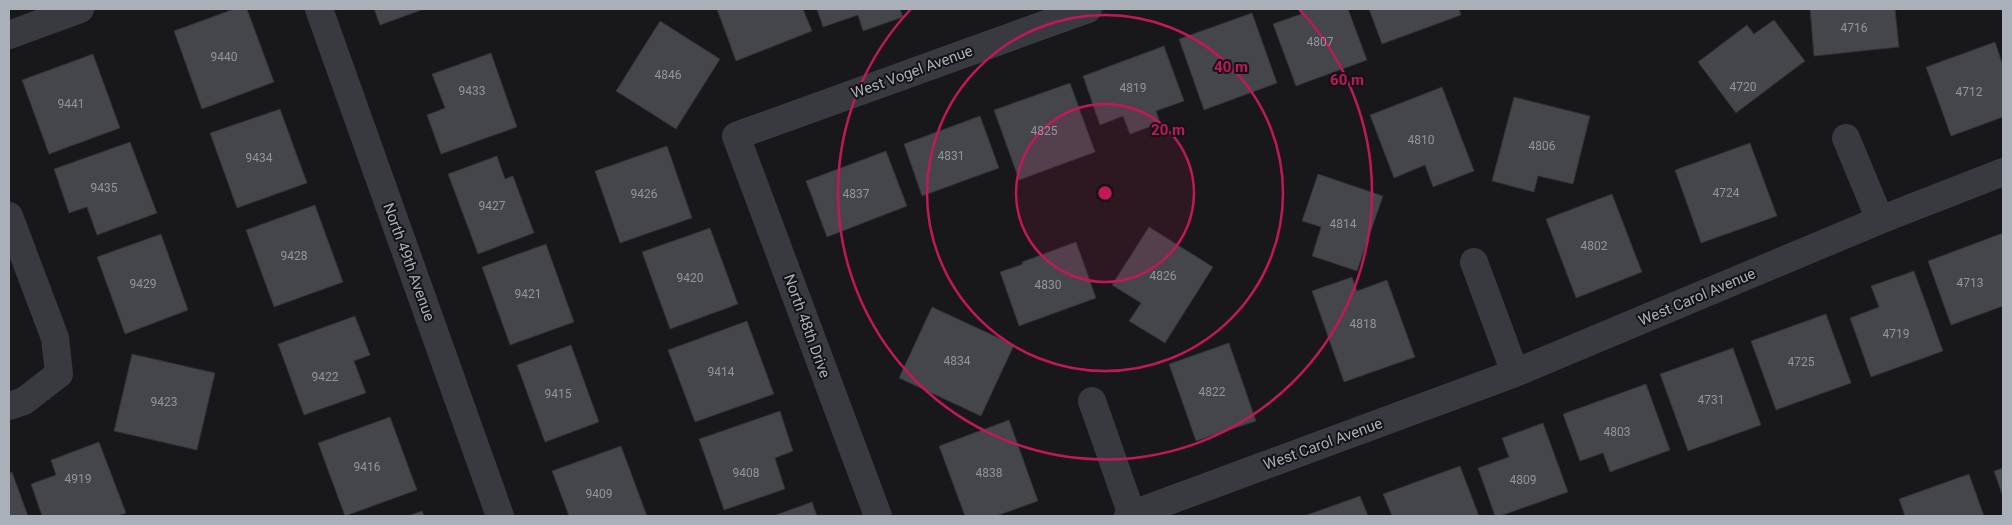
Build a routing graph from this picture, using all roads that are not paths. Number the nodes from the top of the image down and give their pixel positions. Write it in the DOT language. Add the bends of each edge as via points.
graph roads {
  1 [pos="80,9"];
  2 [pos="319,9"];
  3 [pos="1088,9"];
  4 [pos="9,35"];
  5 [pos="736,136"];
  6 [pos="1846,138"];
  7 [pos="2003,172"];
  8 [pos="9,216"];
  9 [pos="1880,220"];
  10 [pos="1474,262"];
  11 [pos="1515,373"];
  12 [pos="1092,401"];
  13 [pos="9,406"];
  14 [pos="500,516"];
  15 [pos="878,516"];
  16 [pos="1130,516"];
  1 -- 4 [label="street"];
  2 -- 14 [label="street, North 49th Avenue"];
  3 -- 5 [label="street, West Vogel Avenue"];
  5 -- 15 [label="street, North 48th Drive"];
  6 -- 9 [label="street"];
  7 -- 9 [label="street, West Carol Avenue"];
  8 -- 13 [label="street" via="55,338 59,374 24,401"];
  9 -- 11 [label="street, West Carol Avenue"];
  10 -- 11 [label="street"];
  11 -- 16 [label="street, West Carol Avenue"];
  12 -- 16 [label="street, West Carol Avenue"];
}
